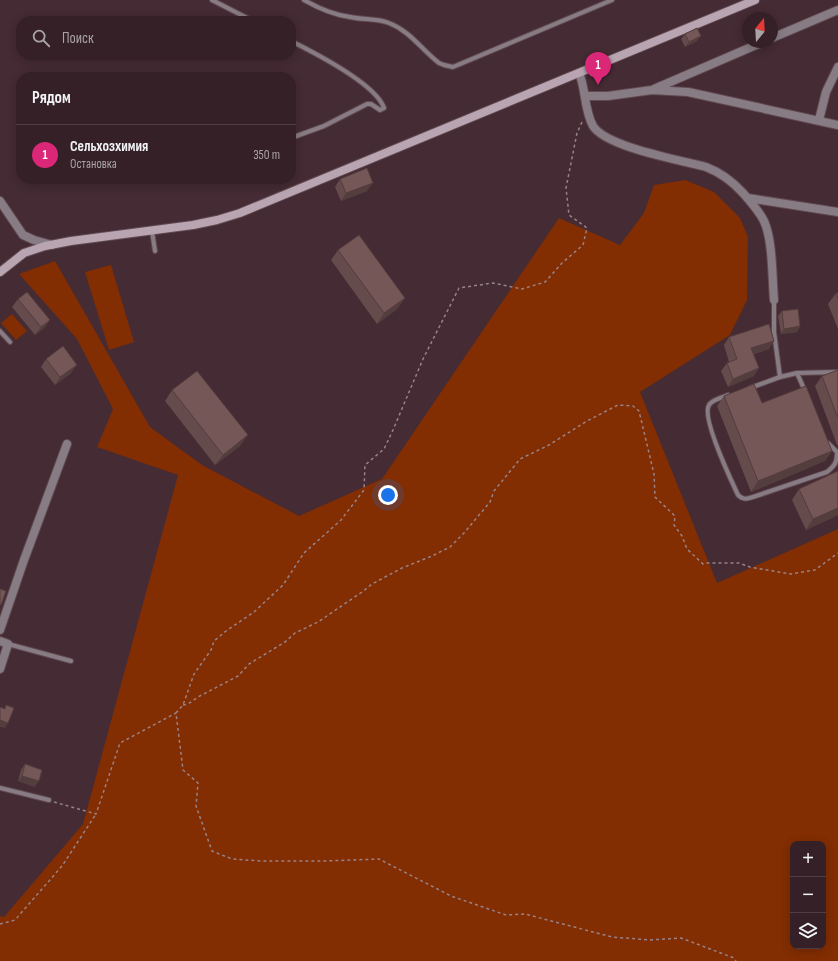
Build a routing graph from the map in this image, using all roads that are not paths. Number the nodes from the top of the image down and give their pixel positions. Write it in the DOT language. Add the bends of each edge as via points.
graph roads {
  1 [pos="212,0"];
  2 [pos="304,0"];
  3 [pos="612,0"];
  4 [pos="755,0"];
  5 [pos="838,10"];
  6 [pos="243,16"];
  7 [pos="778,35"];
  8 [pos="296,44"];
  9 [pos="749,48"];
  10 [pos="838,67"];
  11 [pos="579,72"];
  12 [pos="652,90"];
  13 [pos="585,96"];
  14 [pos="819,120"];
  15 [pos="838,125"];
  16 [pos="296,136"];
  17 [pos="748,198"];
  18 [pos="0,200"];
  19 [pos="838,212"];
  20 [pos="152,231"];
  21 [pos="52,245"];
  22 [pos="155,251"];
  23 [pos="0,272"];
  24 [pos="774,300"];
  25 [pos="0,331"];
  26 [pos="10,342"];
  27 [pos="838,372"];
  28 [pos="797,373"];
  29 [pos="780,377"];
  30 [pos="743,390"];
  31 [pos="736,393"];
  32 [pos="806,394"];
  33 [pos="826,442"];
  34 [pos="67,444"];
  35 [pos="838,453"];
  36 [pos="0,630"];
  37 [pos="4,642"];
  38 [pos="71,661"];
  39 [pos="0,669"];
  40 [pos="0,788"];
  41 [pos="49,800"];
  1 -- 6 [label="lane"];
  2 -- 3 [label="lane" via="339,15 388,23 407,33 439,63 453,67"];
  4 -- 11 [label="main road"];
  5 -- 7 [label="street"];
  8 -- 16 [label="lane" via="360,81 381,101 384,108 380,110 367,104 324,126"];
  9 -- 12 [label="street"];
  10 -- 14 [label="street" via="826,92"];
  11 -- 13 [label="street"];
  11 -- 20 [label="main road" via="240,213 206,223"];
  12 -- 13 [label="street" via="608,96"];
  12 -- 14 [label="street" via="688,92"];
  13 -- 17 [label="street" via="593,126 606,138 719,172"];
  14 -- 15 [label="street"];
  17 -- 19 [label="street"];
  17 -- 24 [label="street" via="763,220 768,235"];
  18 -- 21 [label="street" via="23,235"];
  20 -- 21 [label="main road"];
  20 -- 22 [label="lane"];
  21 -- 23 [label="main road" via="24,253"];
  24 -- 29 [label="lane" via="774,332"];
  25 -- 26 [label="lane"];
  27 -- 28 [label="lane"];
  28 -- 29 [label="lane"];
  28 -- 32 [label="lane"];
  29 -- 30 [label="lane"];
  31 -- 35 [label="lane" via="710,403 707,412 713,436 738,495 742,498 753,497 827,472 837,461"];
  33 -- 35 [label="lane"];
  34 -- 36 [label="street"];
  37 -- 38 [label="lane"];
  37 -- 39 [label="street"];
  40 -- 41 [label="lane"];
}
